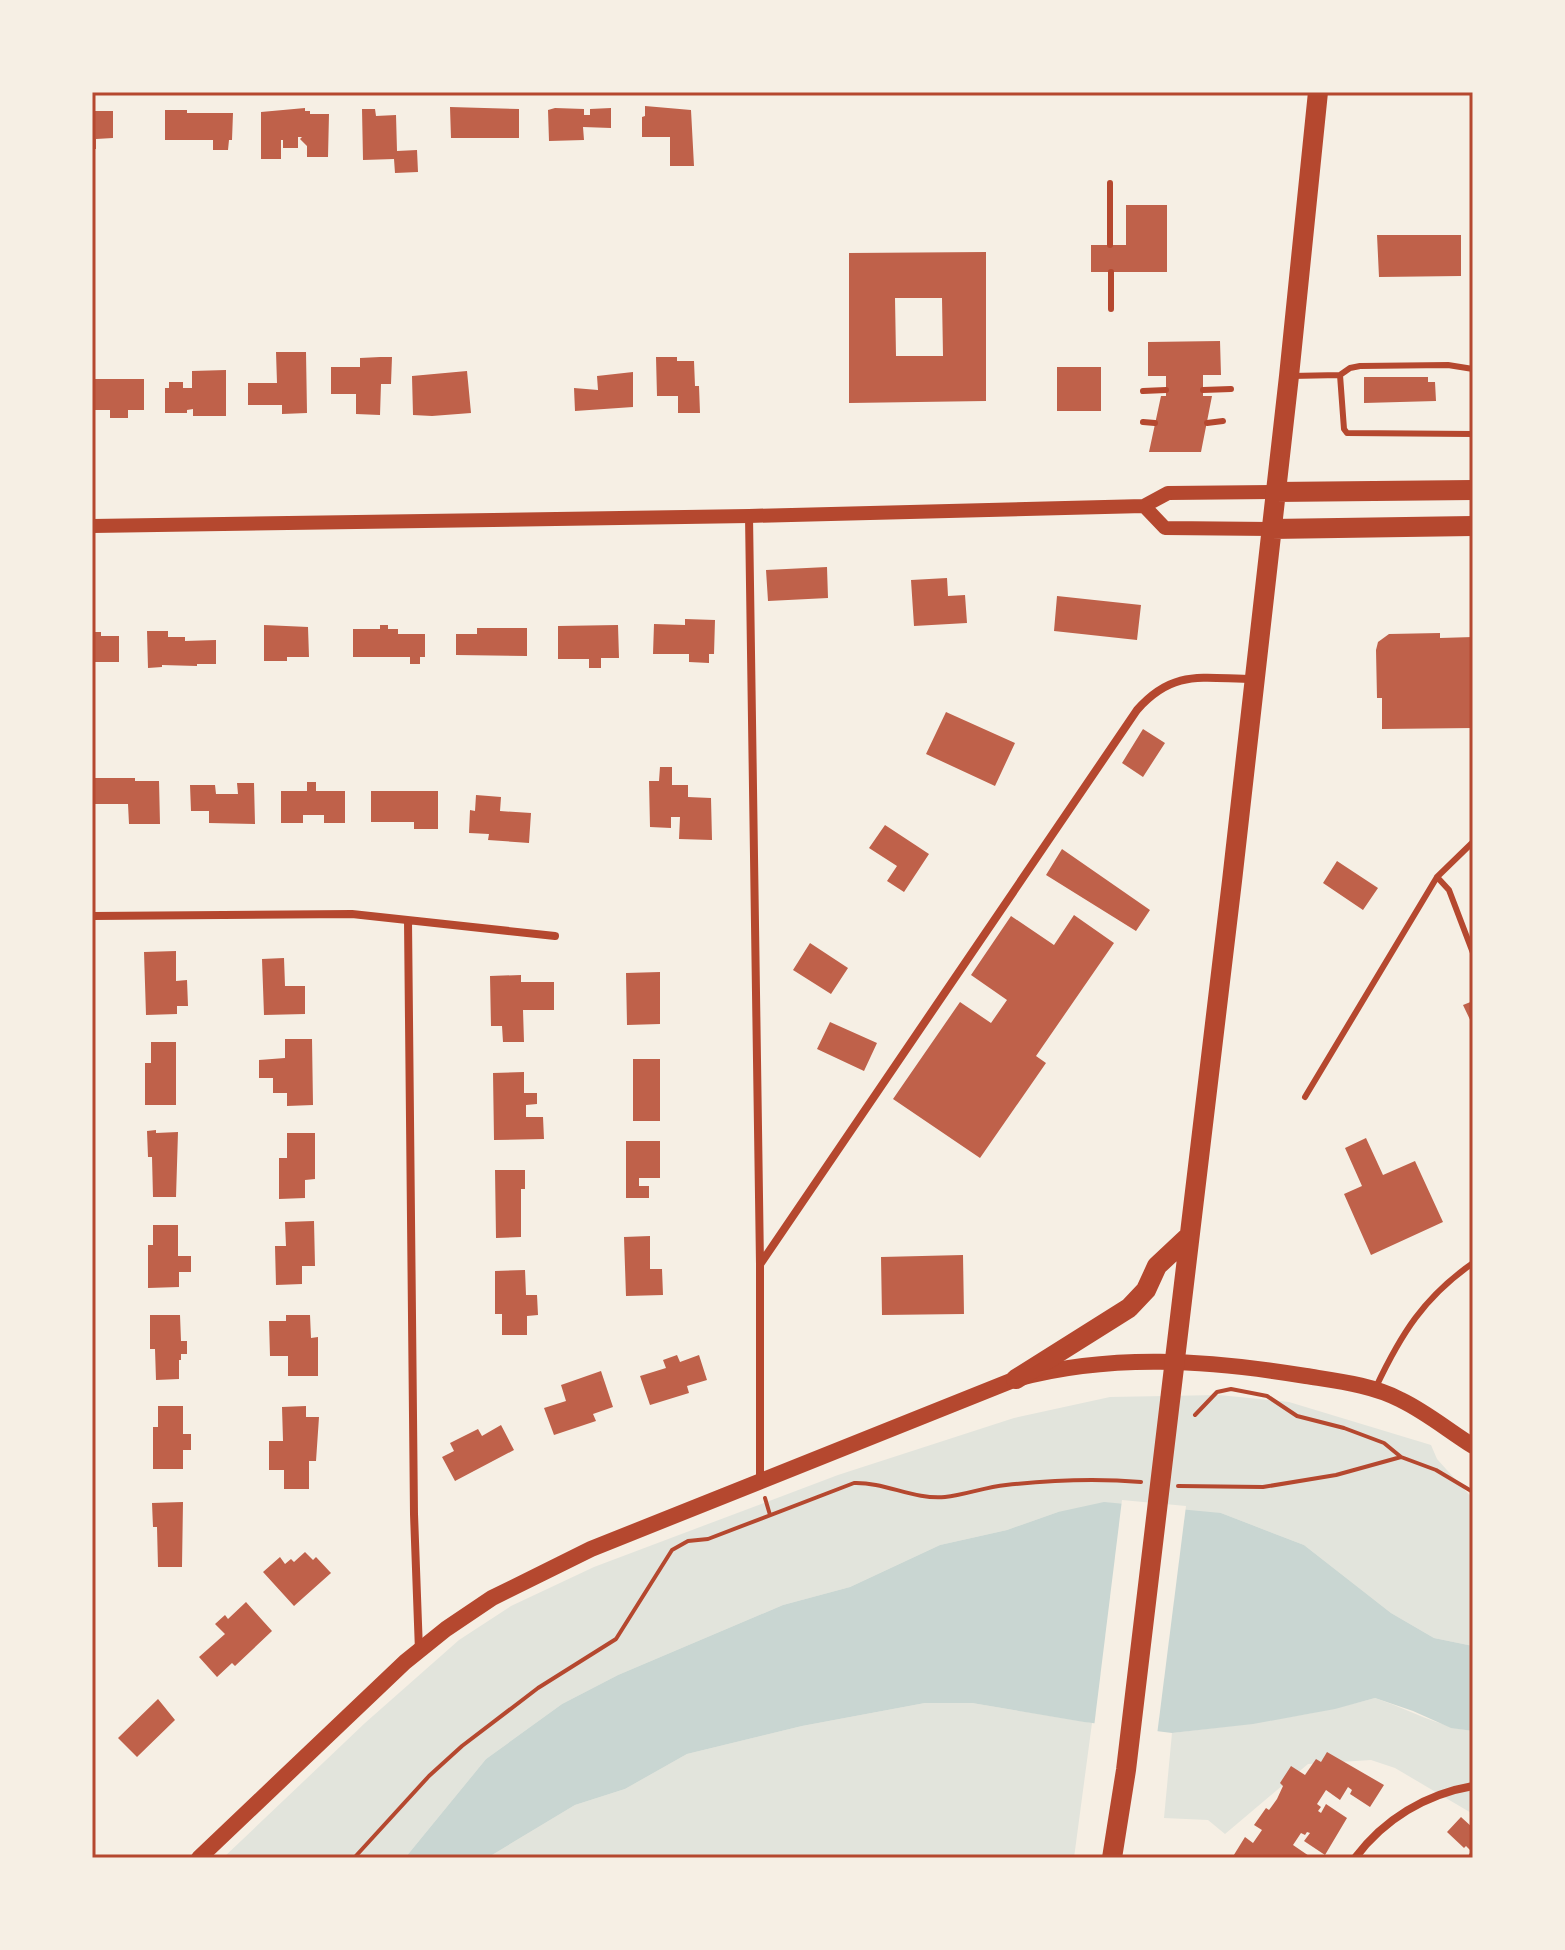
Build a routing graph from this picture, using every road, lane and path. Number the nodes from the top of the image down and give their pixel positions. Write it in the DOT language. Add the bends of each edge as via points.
graph roads {
  1 [pos="1318,92"];
  2 [pos="1110,183"];
  3 [pos="1110,245"];
  4 [pos="1111,272"];
  5 [pos="1111,309"];
  6 [pos="1473,369"];
  7 [pos="1340,375"];
  8 [pos="1289,376"];
  9 [pos="1231,389"];
  10 [pos="1166,390"];
  11 [pos="1203,390"];
  12 [pos="1143,391"];
  13 [pos="1223,421"];
  14 [pos="1143,422"];
  15 [pos="1155,423"];
  16 [pos="1207,423"];
  17 [pos="1473,434"];
  18 [pos="1473,490"];
  19 [pos="1275,492"];
  20 [pos="1144,506"];
  21 [pos="749,516"];
  22 [pos="92,526"];
  23 [pos="1473,526"];
  24 [pos="1271,529"];
  25 [pos="1254,679"];
  26 [pos="1473,842"];
  27 [pos="1437,877"];
  28 [pos="92,916"];
  29 [pos="408,921"];
  30 [pos="555,936"];
  31 [pos="1473,953"];
  32 [pos="1305,1097"];
  33 [pos="1189,1236"];
  34 [pos="1473,1263"];
  35 [pos="760,1264"];
  36 [pos="1175,1362"];
  37 [pos="1016,1379"];
  38 [pos="1374,1390"];
  39 [pos="1195,1415"];
  40 [pos="1473,1446"];
  41 [pos="1401,1457"];
  42 [pos="760,1481"];
  43 [pos="1154,1484"];
  44 [pos="1168,1485"];
  45 [pos="1473,1492"];
  46 [pos="419,1652"];
  47 [pos="1473,1786"];
  48 [pos="199,1858"];
  49 [pos="354,1858"];
  50 [pos="1112,1858"];
  51 [pos="1355,1858"];
  1 -- 8 [label="main road"];
  2 -- 3 [label="lane"];
  4 -- 5 [label="lane"];
  6 -- 7 [label="lane" via="1360,366"];
  7 -- 8 [label="lane"];
  7 -- 17 [label="lane" via="1347,433"];
  8 -- 19 [label="main road"];
  9 -- 11 [label="lane"];
  10 -- 12 [label="lane"];
  13 -- 16 [label="lane"];
  14 -- 15 [label="lane"];
  18 -- 19 [label="main road"];
  19 -- 20 [label="street" via="1168,493"];
  19 -- 24 [label="main road"];
  20 -- 21 [label="street"];
  20 -- 24 [label="street" via="1165,528"];
  21 -- 22 [label="street"];
  21 -- 35 [label="street"];
  23 -- 24 [label="main road"];
  24 -- 25 [label="main road"];
  25 -- 33 [label="main road"];
  25 -- 35 [label="street" via="1176,681 1157,690 1137,710"];
  26 -- 27 [label="lane"];
  27 -- 31 [label="lane" via="1449,890"];
  27 -- 32 [label="lane"];
  28 -- 29 [label="street" via="352,914"];
  29 -- 30 [label="street"];
  29 -- 46 [label="street"];
  33 -- 36 [label="main road"];
  33 -- 37 [label="main road" via="1157,1266 1146,1290 1129,1308"];
  34 -- 38 [label="lane" via="1437,1290 1399,1340"];
  35 -- 42 [label="street"];
  36 -- 37 [label="main road" via="1116,1361"];
  36 -- 38 [label="main road" via="1272,1370"];
  36 -- 50 [label="main road"];
  37 -- 42 [label="main road"];
  38 -- 40 [label="main road" via="1400,1399"];
  39 -- 41 [label="path" via="1217,1392 1231,1389 1267,1396 1297,1416 1384,1443"];
  41 -- 44 [label="path" via="1263,1487"];
  41 -- 45 [label="path"];
  42 -- 46 [label="main road" via="520,1583"];
  43 -- 49 [label="path" via="1062,1480 932,1497 854,1483 708,1539 688,1541 672,1550 616,1639 538,1688 462,1746"];
  46 -- 48 [label="main road"];
  47 -- 51 [label="street" via="1430,1798 1398,1815"];
}
